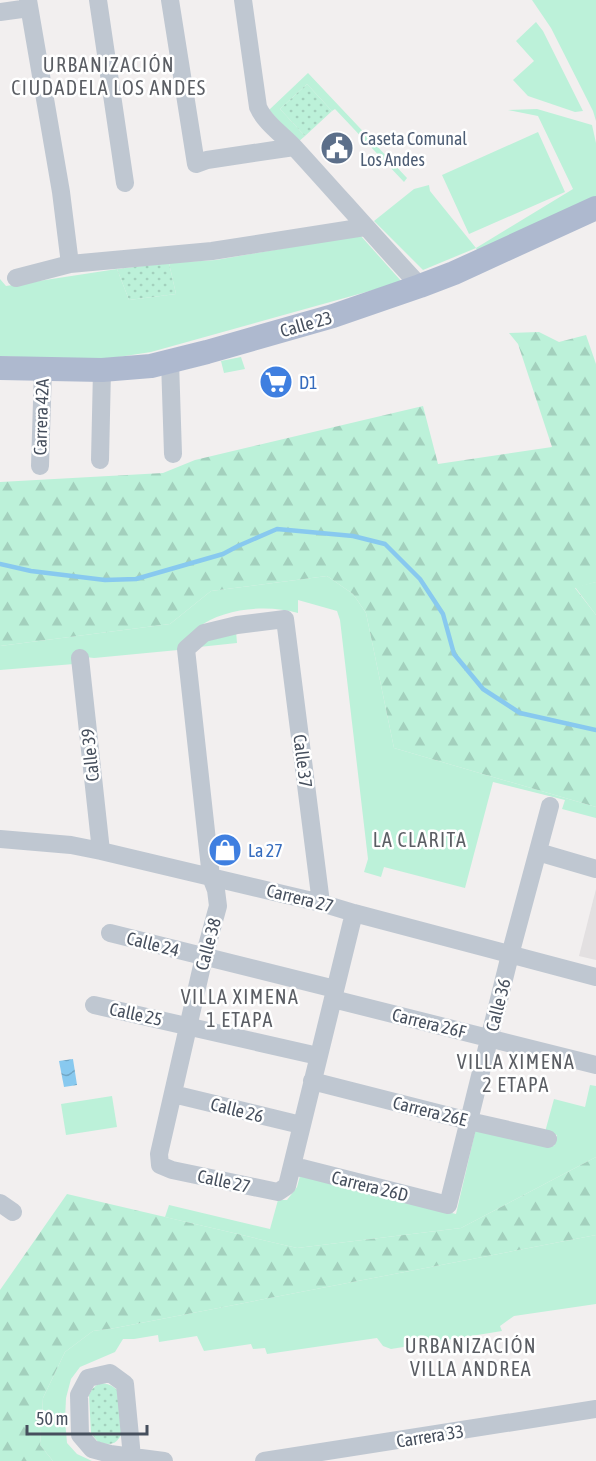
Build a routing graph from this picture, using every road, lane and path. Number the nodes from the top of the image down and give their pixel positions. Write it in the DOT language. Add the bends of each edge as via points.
graph roads {
  1 [pos="98,0"];
  2 [pos="170,0"];
  3 [pos="243,0"];
  4 [pos="28,4"];
  5 [pos="0,12"];
  6 [pos="294,147"];
  7 [pos="125,183"];
  8 [pos="596,208"];
  9 [pos="365,228"];
  10 [pos="70,264"];
  11 [pos="16,278"];
  12 [pos="420,286"];
  13 [pos="170,361"];
  14 [pos="0,368"];
  15 [pos="43,369"];
  16 [pos="102,370"];
  17 [pos="173,454"];
  18 [pos="100,460"];
  19 [pos="40,466"];
  20 [pos="186,649"];
  21 [pos="80,658"];
  22 [pos="550,806"];
  23 [pos="0,839"];
  24 [pos="101,851"];
  25 [pos="538,852"];
  26 [pos="596,869"];
  27 [pos="211,877"];
  28 [pos="321,903"];
  29 [pos="354,912"];
  30 [pos="110,933"];
  31 [pos="510,955"];
  32 [pos="204,957"];
  33 [pos="596,977"];
  34 [pos="334,994"];
  35 [pos="94,1005"];
  36 [pos="188,1026"];
  37 [pos="489,1038"];
  38 [pos="318,1056"];
  39 [pos="596,1065"];
  40 [pos="312,1081"];
  41 [pos="173,1094"];
  42 [pos="469,1121"];
  43 [pos="301,1125"];
  44 [pos="548,1139"];
  45 [pos="160,1165"];
  46 [pos="292,1167"];
  47 [pos="448,1205"];
  48 [pos="596,1410"];
  49 [pos="132,1457"];
  50 [pos="164,1461"];
  51 [pos="264,1461"];
  1 -- 7 [label="street"];
  2 -- 6 [label="street" via="196,164"];
  3 -- 6 [label="street" via="258,107"];
  4 -- 5 [label="street"];
  4 -- 10 [label="street"];
  6 -- 9 [label="street"];
  8 -- 12 [label="main road, Calle 23"];
  9 -- 10 [label="street" via="212,251"];
  9 -- 12 [label="street"];
  10 -- 11 [label="street"];
  12 -- 13 [label="main road, Calle 23" via="333,316"];
  13 -- 16 [label="main road, Calle 23"];
  13 -- 17 [label="street"];
  14 -- 15 [label="main road, Calle 23"];
  15 -- 16 [label="main road, Calle 23"];
  15 -- 19 [label="street, Carrera 42A"];
  16 -- 18 [label="street"];
  20 -- 27 [label="street, Calle 38"];
  20 -- 28 [label="street, Calle 37" via="204,633 285,619"];
  21 -- 24 [label="street, Calle 39"];
  22 -- 25 [label="street, Calle 36"];
  23 -- 24 [label="street, Carrera 27" via="71,844"];
  24 -- 27 [label="street, Carrera 27"];
  25 -- 26 [label="street"];
  25 -- 31 [label="street, Calle 36"];
  27 -- 28 [label="street, Carrera 27"];
  27 -- 32 [label="street, Calle 38" via="218,906"];
  28 -- 29 [label="street, Carrera 27"];
  29 -- 31 [label="street, Carrera 27"];
  29 -- 34 [label="street"];
  30 -- 32 [label="street, Calle 24"];
  31 -- 33 [label="street, Carrera 27"];
  31 -- 37 [label="street, Calle 36"];
  32 -- 34 [label="street, Calle 24"];
  32 -- 36 [label="street, Calle 38"];
  34 -- 37 [label="street, Carrera 26F"];
  34 -- 38 [label="street"];
  35 -- 36 [label="street, Calle 25"];
  36 -- 38 [label="street, Calle 25"];
  36 -- 41 [label="street, Calle 38"];
  37 -- 39 [label="street, Carrera 26F"];
  37 -- 42 [label="street, Calle 36"];
  38 -- 40 [label="street"];
  40 -- 42 [label="street, Carrera 26E"];
  40 -- 43 [label="street"];
  41 -- 43 [label="street, Calle 26"];
  41 -- 45 [label="street, Calle 38"];
  42 -- 44 [label="street, Carrera 26E"];
  42 -- 47 [label="street, Calle 36"];
  43 -- 46 [label="street"];
  45 -- 46 [label="street, Calle 27" via="278,1192 287,1186"];
  46 -- 47 [label="street, Carrera 26D"];
  48 -- 51 [label="street, Carrera 33"];
  49 -- 49 [label="street" via="125,1383 111,1373 88,1378 79,1395 80,1435 92,1449"];
  49 -- 50 [label="street"];
}
